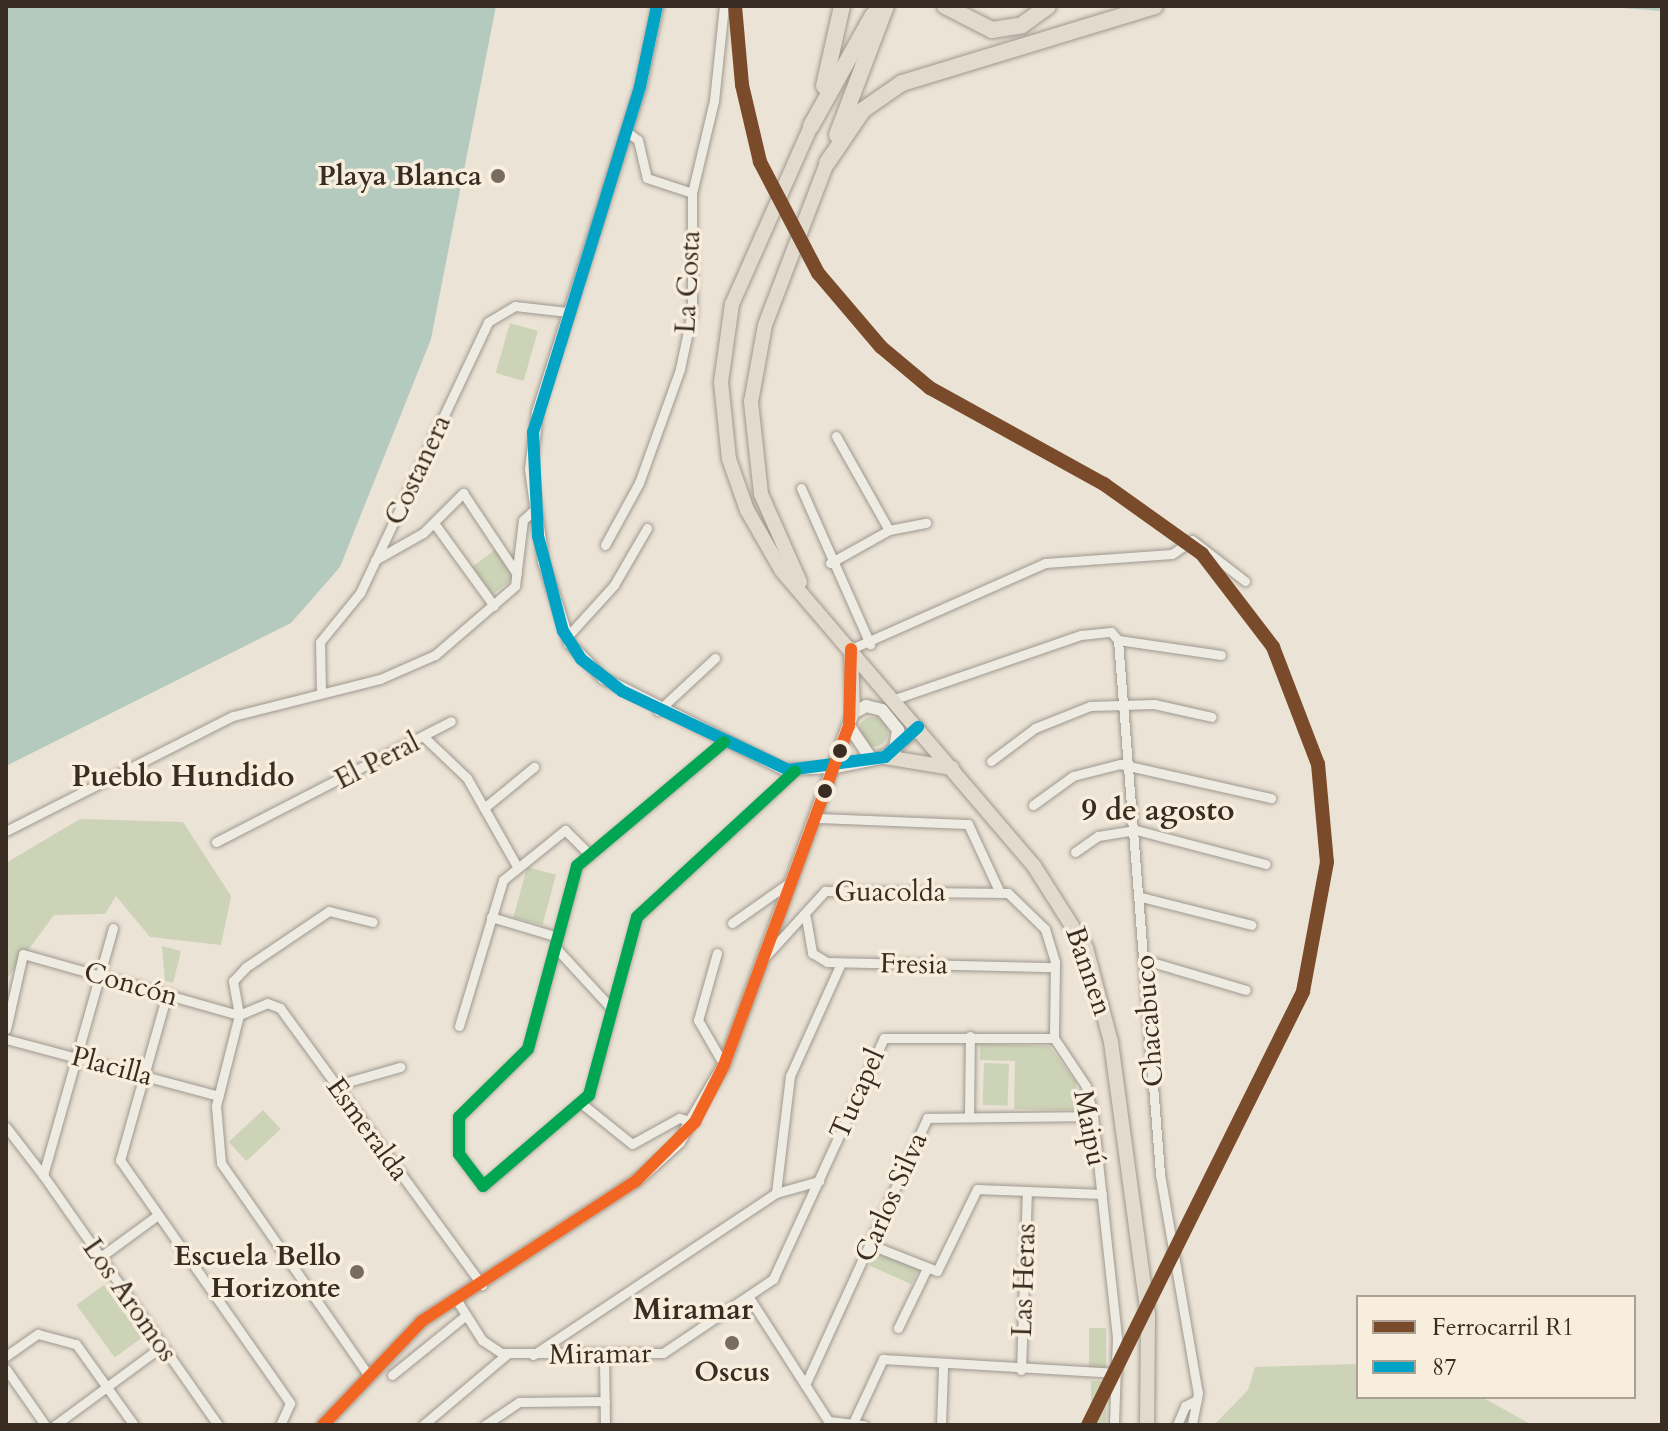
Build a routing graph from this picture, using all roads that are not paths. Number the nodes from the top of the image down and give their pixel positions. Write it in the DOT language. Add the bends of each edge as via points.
graph roads {
  1 [pos="657,6"];
  2 [pos="724,6"];
  3 [pos="842,6"];
  4 [pos="878,6"];
  5 [pos="886,6"];
  6 [pos="945,6"];
  7 [pos="1048,6"];
  8 [pos="1155,6"];
  9 [pos="811,126"];
  10 [pos="626,131"];
  11 [pos="827,163"];
  12 [pos="692,193"];
  13 [pos="568,312"];
  14 [pos="836,436"];
  15 [pos="801,488"];
  16 [pos="534,510"];
  17 [pos="434,523"];
  18 [pos="926,523"];
  19 [pos="647,528"];
  20 [pos="889,530"];
  21 [pos="605,545"];
  22 [pos="375,560"];
  23 [pos="830,563"];
  24 [pos="517,574"];
  25 [pos="1245,581"];
  26 [pos="494,606"];
  27 [pos="815,607"];
  28 [pos="566,638"];
  29 [pos="1118,640"];
  30 [pos="870,644"];
  31 [pos="851,649"];
  32 [pos="1221,655"];
  33 [pos="715,658"];
  34 [pos="321,692"];
  35 [pos="895,699"];
  36 [pos="1124,702"];
  37 [pos="869,705"];
  38 [pos="658,711"];
  39 [pos="1212,717"];
  40 [pos="851,720"];
  41 [pos="451,721"];
  42 [pos="918,727"];
  43 [pos="424,737"];
  44 [pos="724,742"];
  45 [pos="883,755"];
  46 [pos="991,761"];
  47 [pos="1130,764"];
  48 [pos="534,767"];
  49 [pos="835,767"];
  50 [pos="952,769"];
  51 [pos="795,771"];
  52 [pos="1271,798"];
  53 [pos="1033,805"];
  54 [pos="484,808"];
  55 [pos="817,818"];
  56 [pos="1136,830"];
  57 [pos="6,831"];
  58 [pos="216,842"];
  59 [pos="1075,852"];
  60 [pos="589,854"];
  61 [pos="1266,864"];
  62 [pos="518,868"];
  63 [pos="793,880"];
  64 [pos="1000,893"];
  65 [pos="1141,897"];
  66 [pos="491,917"];
  67 [pos="806,918"];
  68 [pos="373,922"];
  69 [pos="732,923"];
  70 [pos="1252,925"];
  71 [pos="113,928"];
  72 [pos="557,942"];
  73 [pos="717,953"];
  74 [pos="764,958"];
  75 [pos="1145,960"];
  76 [pos="841,963"];
  77 [pos="1055,967"];
  78 [pos="99,974"];
  79 [pos="1246,990"];
  80 [pos="167,994"];
  81 [pos="611,1008"];
  82 [pos="239,1015"];
  83 [pos="459,1026"];
  84 [pos="6,1029"];
  85 [pos="970,1036"];
  86 [pos="1054,1038"];
  87 [pos="6,1039"];
  88 [pos="75,1056"];
  89 [pos="724,1065"];
  90 [pos="400,1067"];
  91 [pos="145,1074"];
  92 [pos="337,1085"];
  93 [pos="218,1096"];
  94 [pos="581,1103"];
  95 [pos="969,1114"];
  96 [pos="1093,1116"];
  97 [pos="695,1122"];
  98 [pos="6,1127"];
  99 [pos="43,1175"];
  100 [pos="819,1181"];
  101 [pos="1027,1191"];
  102 [pos="776,1193"];
  103 [pos="1102,1194"];
  104 [pos="158,1215"];
  105 [pos="871,1245"];
  106 [pos="99,1258"];
  107 [pos="927,1268"];
  108 [pos="482,1285"];
  109 [pos="456,1299"];
  110 [pos="750,1299"];
  111 [pos="466,1315"];
  112 [pos="898,1328"];
  113 [pos="162,1346"];
  114 [pos="507,1354"];
  115 [pos="532,1355"];
  116 [pos="6,1356"];
  117 [pos="604,1357"];
  118 [pos="943,1368"];
  119 [pos="6,1369"];
  120 [pos="1021,1370"];
  121 [pos="367,1373"];
  122 [pos="1117,1373"];
  123 [pos="392,1375"];
  124 [pos="805,1385"];
  125 [pos="106,1386"];
  126 [pos="1197,1400"];
  127 [pos="605,1401"];
  128 [pos="830,1423"];
  129 [pos="859,1424"];
  130 [pos="45,1425"];
  131 [pos="55,1425"];
  132 [pos="134,1425"];
  133 [pos="218,1425"];
  134 [pos="280,1425"];
  135 [pos="323,1425"];
  136 [pos="423,1425"];
  137 [pos="485,1425"];
  138 [pos="605,1425"];
  139 [pos="941,1425"];
  140 [pos="1114,1425"];
  141 [pos="1147,1425"];
  142 [pos="1177,1425"];
  143 [pos="1192,1425"];
  1 -- 10 [label="street"];
  2 -- 12 [label="street, La Costa" via="714,101"];
  3 -- 9 [label="highway"];
  4 -- 9 [label="highway"];
  5 -- 11 [label="highway"];
  6 -- 7 [label="highway" via="992,30 1022,25"];
  8 -- 11 [label="highway" via="902,83 863,110"];
  9 -- 27 [label="main road" via="765,217 727,323 723,422 754,526"];
  10 -- 12 [label="street" via="638,140 647,178"];
  10 -- 13 [label="street"];
  11 -- 27 [label="main road" via="756,364 752,440 770,520"];
  12 -- 21 [label="street, La Costa" via="692,312 680,369 639,483"];
  13 -- 16 [label="street" via="533,432"];
  13 -- 22 [label="street, Costanera" via="515,306 488,322"];
  14 -- 20 [label="street"];
  15 -- 23 [label="street"];
  16 -- 24 [label="street" via="523,520"];
  16 -- 28 [label="street"];
  17 -- 22 [label="street"];
  17 -- 24 [label="street" via="463,493"];
  17 -- 26 [label="street"];
  18 -- 20 [label="street"];
  19 -- 28 [label="street" via="614,585"];
  20 -- 23 [label="street"];
  22 -- 34 [label="street, Costanera" via="355,602 320,642"];
  23 -- 30 [label="street"];
  24 -- 26 [label="street"];
  25 -- 30 [label="street" via="1192,540 1172,554 1045,563 996,579"];
  26 -- 34 [label="street" via="412,667"];
  27 -- 31 [label="main road, Bannen"];
  28 -- 38 [label="street" via="593,670"];
  29 -- 32 [label="street"];
  29 -- 35 [label="street" via="1108,632 1062,640"];
  29 -- 36 [label="street, Chacabuco"];
  30 -- 31 [label="street"];
  31 -- 35 [label="main road, Bannen"];
  31 -- 40 [label="main road"];
  33 -- 38 [label="street"];
  34 -- 57 [label="street" via="233,716"];
  35 -- 37 [label="main road"];
  35 -- 42 [label="main road, Bannen"];
  36 -- 39 [label="street"];
  36 -- 46 [label="street" via="1049,720"];
  36 -- 47 [label="street, Chacabuco"];
  37 -- 40 [label="main road"];
  37 -- 45 [label="main road" via="895,724"];
  38 -- 44 [label="street"];
  40 -- 45 [label="main road"];
  40 -- 49 [label="main road"];
  41 -- 43 [label="street, El Peral"];
  42 -- 45 [label="main road"];
  42 -- 50 [label="main road, Bannen"];
  43 -- 54 [label="street" via="460,770"];
  43 -- 58 [label="street, El Peral"];
  44 -- 51 [label="street"];
  44 -- 60 [label="street"];
  45 -- 49 [label="main road"];
  45 -- 50 [label="main road"];
  47 -- 52 [label="street"];
  47 -- 53 [label="street" via="1073,776"];
  47 -- 56 [label="street, Chacabuco"];
  48 -- 54 [label="street"];
  49 -- 51 [label="street"];
  49 -- 55 [label="main road"];
  50 -- 141 [label="main road, Bannen" via="1061,901 1099,985 1150,1336"];
  51 -- 81 [label="street" via="637,917"];
  54 -- 62 [label="street"];
  55 -- 63 [label="main road"];
  55 -- 64 [label="street" via="968,824"];
  56 -- 59 [label="street" via="1098,836"];
  56 -- 61 [label="street"];
  56 -- 65 [label="street, Chacabuco"];
  60 -- 62 [label="street" via="565,830"];
  60 -- 72 [label="street" via="575,870"];
  62 -- 66 [label="street" via="501,883"];
  63 -- 69 [label="street"];
  63 -- 74 [label="main road"];
  64 -- 67 [label="street, Guacolda" via="825,891"];
  64 -- 77 [label="street" via="1012,895 1045,929"];
  65 -- 70 [label="street"];
  65 -- 75 [label="street, Chacabuco"];
  66 -- 72 [label="street"];
  66 -- 83 [label="street"];
  67 -- 74 [label="street, Guacolda"];
  67 -- 76 [label="street, Fresia" via="812,953"];
  68 -- 82 [label="street" via="329,911 270,950 233,981"];
  71 -- 78 [label="street"];
  72 -- 81 [label="street"];
  72 -- 94 [label="street" via="526,1053 459,1117 459,1154 483,1186"];
  73 -- 89 [label="street" via="698,1020"];
  74 -- 89 [label="main road"];
  75 -- 79 [label="street"];
  75 -- 126 [label="street, Chacabuco" via="1160,1174"];
  76 -- 77 [label="street, Fresia"];
  76 -- 102 [label="street" via="790,1076"];
  77 -- 86 [label="street"];
  78 -- 80 [label="street, Concón"];
  78 -- 84 [label="street, Concón" via="23,954"];
  78 -- 88 [label="street"];
  80 -- 82 [label="street, Concón"];
  80 -- 91 [label="street"];
  81 -- 94 [label="street" via="592,1089"];
  82 -- 92 [label="street, Esmeralda" via="267,1003 280,1008"];
  82 -- 93 [label="street"];
  85 -- 86 [label="street, Tucapel"];
  85 -- 95 [label="street"];
  85 -- 100 [label="street, Tucapel" via="884,1038"];
  86 -- 96 [label="street, Maipú" via="1086,1086"];
  87 -- 88 [label="street, Placilla"];
  88 -- 91 [label="street, Placilla"];
  88 -- 99 [label="street"];
  89 -- 97 [label="main road"];
  90 -- 92 [label="street"];
  91 -- 93 [label="street, Placilla"];
  91 -- 104 [label="street" via="120,1160"];
  92 -- 108 [label="street, Esmeralda"];
  93 -- 121 [label="street" via="215,1139 230,1186"];
  94 -- 97 [label="street" via="635,1144 675,1119"];
  95 -- 96 [label="street, Carlos Silva"];
  95 -- 105 [label="street, Carlos Silva" via="927,1118"];
  96 -- 103 [label="street, Maipú"];
  97 -- 108 [label="main road" via="647,1173"];
  98 -- 99 [label="street, Los Aromos"];
  99 -- 106 [label="street, Los Aromos"];
  100 -- 102 [label="street"];
  100 -- 110 [label="street, Tucapel" via="777,1273"];
  101 -- 103 [label="street"];
  101 -- 107 [label="street" via="972,1193 944,1267"];
  101 -- 120 [label="street, Las Heras"];
  102 -- 115 [label="street"];
  103 -- 122 [label="street, Maipú"];
  104 -- 106 [label="street"];
  104 -- 134 [label="street" via="290,1403"];
  105 -- 107 [label="street"];
  105 -- 124 [label="street, Carlos Silva"];
  106 -- 113 [label="street, Los Aromos"];
  107 -- 112 [label="street"];
  108 -- 109 [label="main road"];
  109 -- 111 [label="street, Miramar"];
  109 -- 121 [label="main road"];
  110 -- 117 [label="street, Miramar" via="663,1353"];
  110 -- 124 [label="street"];
  111 -- 114 [label="street, Miramar" via="486,1344"];
  111 -- 123 [label="street"];
  113 -- 125 [label="street"];
  113 -- 133 [label="street, Los Aromos"];
  114 -- 115 [label="street, Miramar"];
  114 -- 136 [label="street"];
  115 -- 117 [label="street, Miramar"];
  116 -- 125 [label="street" via="38,1334 76,1344"];
  117 -- 127 [label="street"];
  118 -- 120 [label="street"];
  118 -- 129 [label="street" via="883,1359"];
  118 -- 139 [label="street"];
  119 -- 130 [label="street"];
  120 -- 122 [label="street"];
  121 -- 135 [label="main road"];
  122 -- 140 [label="street, Maipú"];
  124 -- 128 [label="street"];
  125 -- 131 [label="street"];
  125 -- 132 [label="street"];
  126 -- 142 [label="street"];
  126 -- 143 [label="street"];
  127 -- 137 [label="street" via="525,1401"];
  127 -- 138 [label="street"];
  128 -- 129 [label="street"];
}
